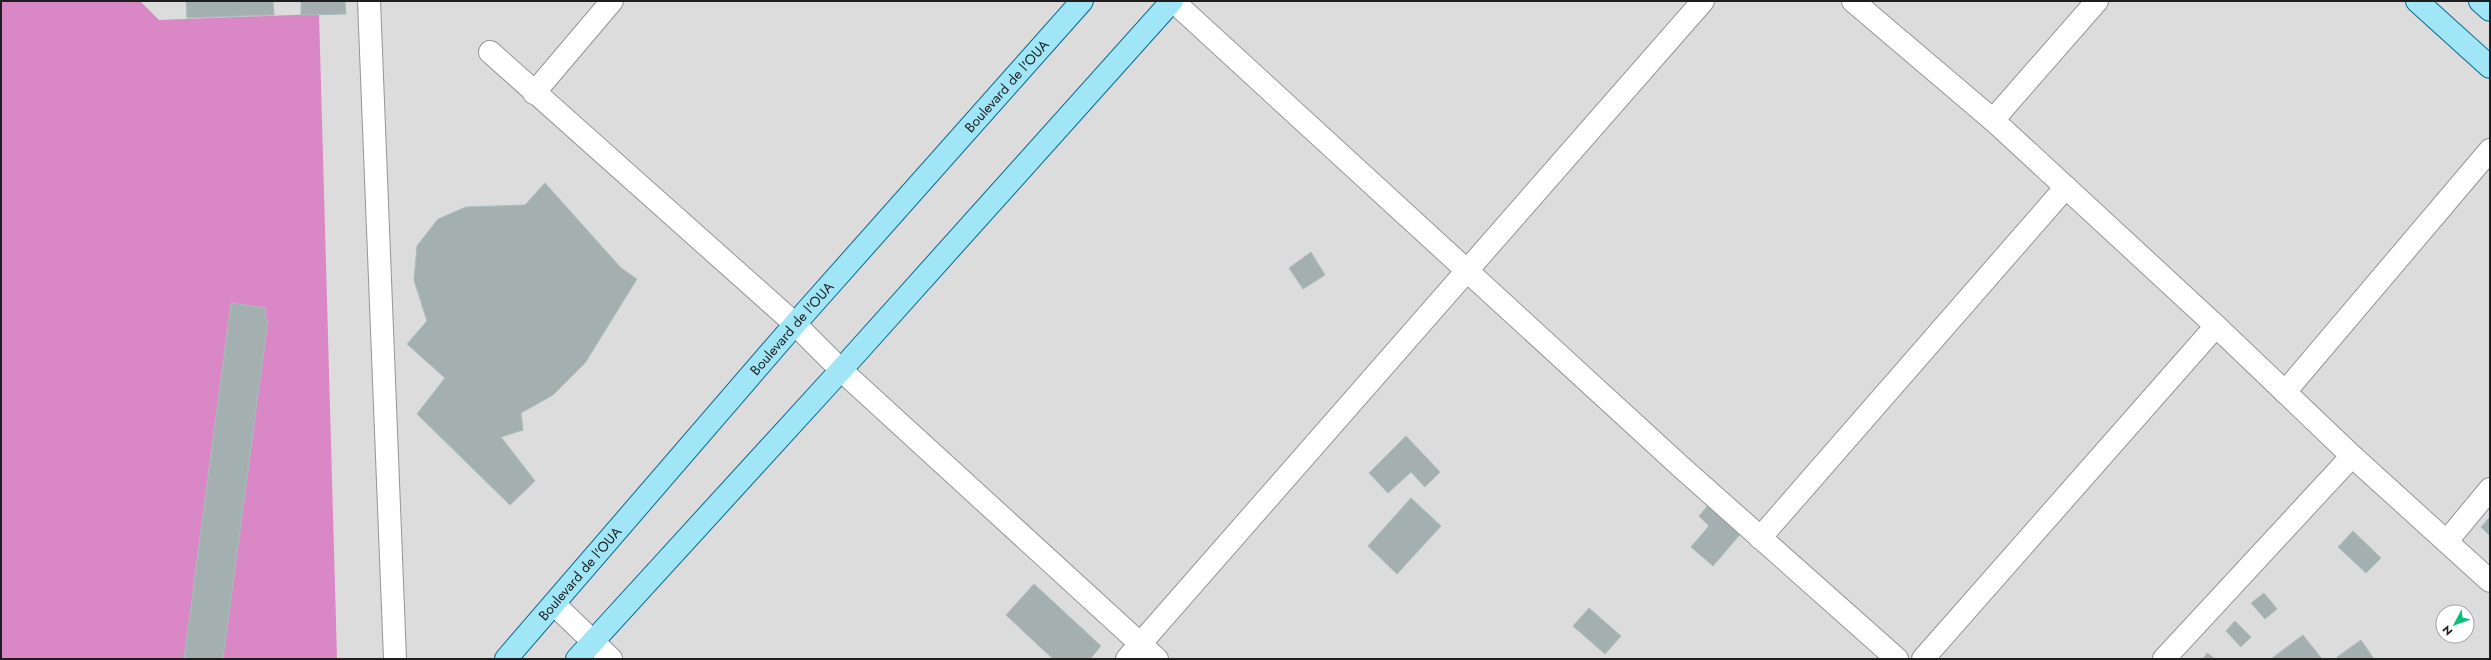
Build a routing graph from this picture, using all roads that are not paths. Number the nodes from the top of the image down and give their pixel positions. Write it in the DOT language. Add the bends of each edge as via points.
graph roads {
  1 [pos="369,1"];
  2 [pos="612,1"];
  3 [pos="1082,1"];
  4 [pos="1172,1"];
  5 [pos="1703,1"];
  6 [pos="1853,1"];
  7 [pos="2097,1"];
  8 [pos="2418,1"];
  9 [pos="2480,1"];
  10 [pos="2490,10"];
  11 [pos="490,52"];
  12 [pos="2490,67"];
  13 [pos="534,93"];
  14 [pos="1993,120"];
  15 [pos="2490,150"];
  16 [pos="2066,187"];
  17 [pos="1468,272"];
  18 [pos="795,324"];
  19 [pos="2216,326"];
  20 [pos="841,370"];
  21 [pos="2285,392"];
  22 [pos="2352,456"];
  23 [pos="2490,489"];
  24 [pos="1760,538"];
  25 [pos="2447,541"];
  26 [pos="2490,581"];
  27 [pos="554,604"];
  28 [pos="592,641"];
  29 [pos="1134,652"];
  30 [pos="395,659"];
  31 [pos="506,659"];
  32 [pos="576,659"];
  33 [pos="611,659"];
  34 [pos="1157,659"];
  35 [pos="1898,659"];
  36 [pos="1923,659"];
  37 [pos="2164,659"];
  1 -- 30 [label="street"];
  2 -- 13 [label="street"];
  3 -- 18 [label="main road, Boulevard de l'OUA"];
  4 -- 17 [label="street"];
  4 -- 20 [label="main road"];
  5 -- 17 [label="street"];
  6 -- 14 [label="street"];
  7 -- 14 [label="street"];
  8 -- 12 [label="main road"];
  9 -- 10 [label="main road"];
  11 -- 13 [label="street"];
  13 -- 18 [label="street"];
  14 -- 16 [label="street"];
  15 -- 21 [label="street"];
  16 -- 19 [label="street"];
  16 -- 24 [label="street"];
  17 -- 24 [label="street"];
  17 -- 29 [label="street"];
  18 -- 20 [label="street"];
  18 -- 27 [label="main road, Boulevard de l'OUA"];
  19 -- 21 [label="street"];
  19 -- 36 [label="street"];
  20 -- 28 [label="main road"];
  20 -- 29 [label="street"];
  21 -- 22 [label="street"];
  22 -- 25 [label="street"];
  22 -- 37 [label="street"];
  23 -- 25 [label="street"];
  24 -- 35 [label="street"];
  25 -- 26 [label="street"];
  27 -- 28 [label="street"];
  27 -- 31 [label="main road, Boulevard de l'OUA"];
  28 -- 32 [label="main road"];
  28 -- 33 [label="street"];
  29 -- 34 [label="street"];
}
